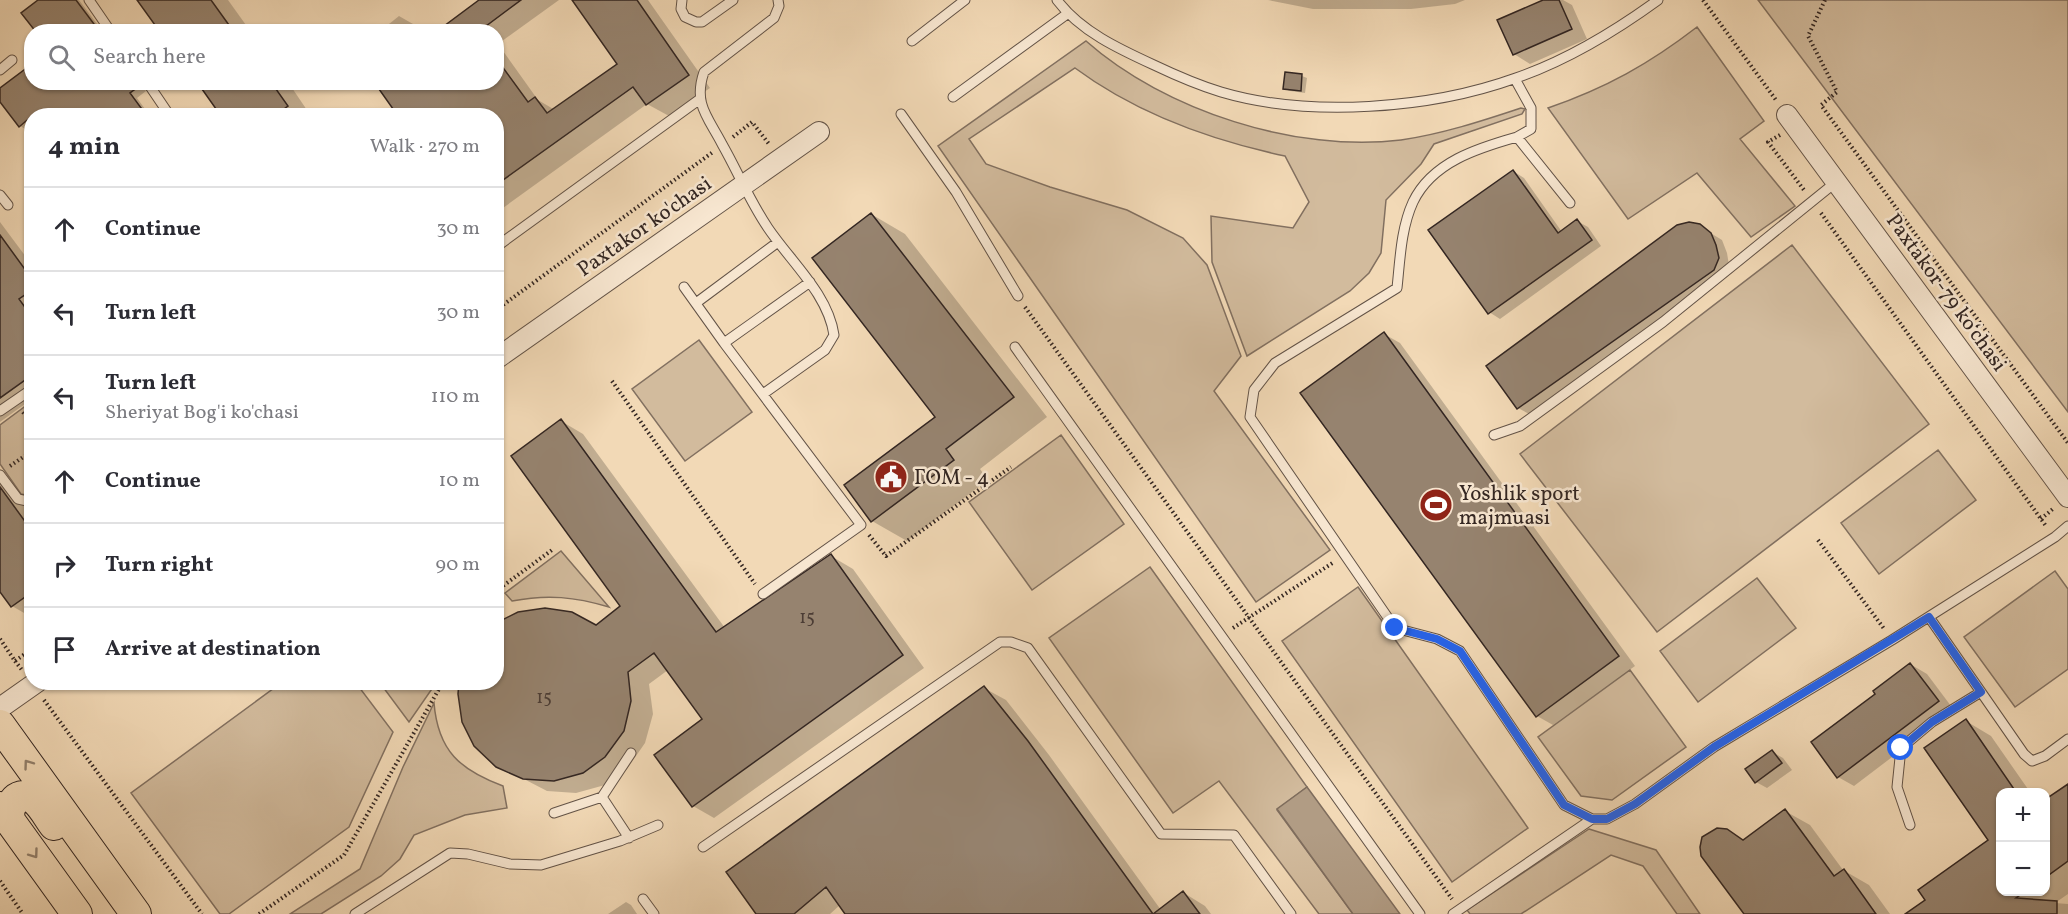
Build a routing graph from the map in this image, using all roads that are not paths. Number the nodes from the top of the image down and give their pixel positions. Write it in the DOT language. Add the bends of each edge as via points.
graph roads {
  1 [pos="89,0"];
  2 [pos="682,0"];
  3 [pos="733,0"];
  4 [pos="778,0"];
  5 [pos="965,0"];
  6 [pos="1057,0"];
  7 [pos="1658,0"];
  8 [pos="1068,14"];
  9 [pos="106,24"];
  10 [pos="912,41"];
  11 [pos="12,60"];
  12 [pos="0,70"];
  13 [pos="1515,79"];
  14 [pos="152,90"];
  15 [pos="953,98"];
  16 [pos="700,99"];
  17 [pos="165,108"];
  18 [pos="901,114"];
  19 [pos="1787,115"];
  20 [pos="819,132"];
  21 [pos="1517,137"];
  22 [pos="1836,182"];
  23 [pos="742,186"];
  24 [pos="0,195"];
  25 [pos="1570,203"];
  26 [pos="8,205"];
  27 [pos="504,241"];
  28 [pos="778,242"];
  29 [pos="810,282"];
  30 [pos="684,287"];
  31 [pos="1018,296"];
  32 [pos="696,303"];
  33 [pos="724,343"];
  34 [pos="1015,347"];
  35 [pos="504,353"];
  36 [pos="24,394"];
  37 [pos="763,394"];
  38 [pos="0,411"];
  39 [pos="1494,435"];
  40 [pos="0,475"];
  41 [pos="2068,497"];
  42 [pos="24,500"];
  43 [pos="2068,526"];
  44 [pos="763,594"];
  45 [pos="1929,617"];
  46 [pos="25,690"];
  47 [pos="1981,692"];
  48 [pos="0,708"];
  49 [pos="0,725"];
  50 [pos="2068,740"];
  51 [pos="631,753"];
  52 [pos="602,797"];
  53 [pos="554,813"];
  54 [pos="5,814"];
  55 [pos="1592,819"];
  56 [pos="658,825"];
  57 [pos="1910,825"];
  58 [pos="628,838"];
  59 [pos="703,847"];
  60 [pos="643,899"];
  61 [pos="71,909"];
  62 [pos="1456,912"];
  63 [pos="121,914"];
  64 [pos="136,914"];
  65 [pos="355,914"];
  66 [pos="654,914"];
  67 [pos="1291,914"];
  68 [pos="1420,914"];
  1 -- 9 [label="lane"];
  2 -- 3 [label="lane" via="685,17 702,22"];
  4 -- 16 [label="lane" via="774,18 704,72"];
  5 -- 10 [label="lane"];
  6 -- 8 [label="lane"];
  7 -- 13 [label="lane" via="1622,27"];
  8 -- 13 [label="lane" via="1115,45 1168,72 1222,92 1278,104 1340,107 1401,103"];
  8 -- 15 [label="lane"];
  11 -- 12 [label="lane"];
  13 -- 21 [label="lane" via="1531,108 1531,129"];
  14 -- 17 [label="lane"];
  16 -- 23 [label="lane"];
  16 -- 27 [label="lane"];
  18 -- 31 [label="lane" via="956,192"];
  19 -- 22 [label="street, Paxtakor-79 ko‘chasi"];
  20 -- 23 [label="street, Paxtakor ko'chasi"];
  21 -- 25 [label="lane"];
  21 -- 55 [label="lane" via="1479,148 1434,174 1414,201 1404,233 1397,288 1275,363 1254,390 1250,417 1395,628 1437,639 1460,651 1564,805"];
  22 -- 39 [label="lane" via="1663,322 1520,426"];
  22 -- 41 [label="street, Paxtakor-79 ko‘chasi"];
  23 -- 28 [label="lane"];
  23 -- 35 [label="street, Paxtakor ko'chasi"];
  24 -- 26 [label="lane"];
  28 -- 29 [label="lane"];
  28 -- 32 [label="lane"];
  29 -- 33 [label="lane"];
  29 -- 37 [label="lane" via="832,318 834,335 825,350"];
  30 -- 32 [label="lane"];
  32 -- 33 [label="lane"];
  33 -- 37 [label="lane"];
  34 -- 68 [label="lane"];
  36 -- 38 [label="lane"];
  37 -- 44 [label="lane" via="861,525"];
  40 -- 42 [label="lane" via="18,499"];
  43 -- 45 [label="lane"];
  45 -- 47 [label="lane"];
  45 -- 55 [label="lane" via="1714,747 1635,804 1607,819"];
  46 -- 48 [label="street"];
  47 -- 50 [label="lane" via="2032,761"];
  47 -- 57 [label="lane" via="1932,722 1901,748 1897,787"];
  64 -- 49 [label="main road, one-way"];
  51 -- 52 [label="lane"];
  52 -- 53 [label="lane"];
  52 -- 58 [label="lane"];
  54 -- 61 [label="main road, one-way"];
  54 -- 63 [label="main road" via="12,802 31,798"];
  55 -- 62 [label="lane"];
  56 -- 58 [label="lane"];
  58 -- 65 [label="lane" via="541,865 510,864 450,853"];
  59 -- 67 [label="lane" via="1000,642 1011,642 1028,648 1161,834 1234,835"];
  60 -- 66 [label="lane"];
}
